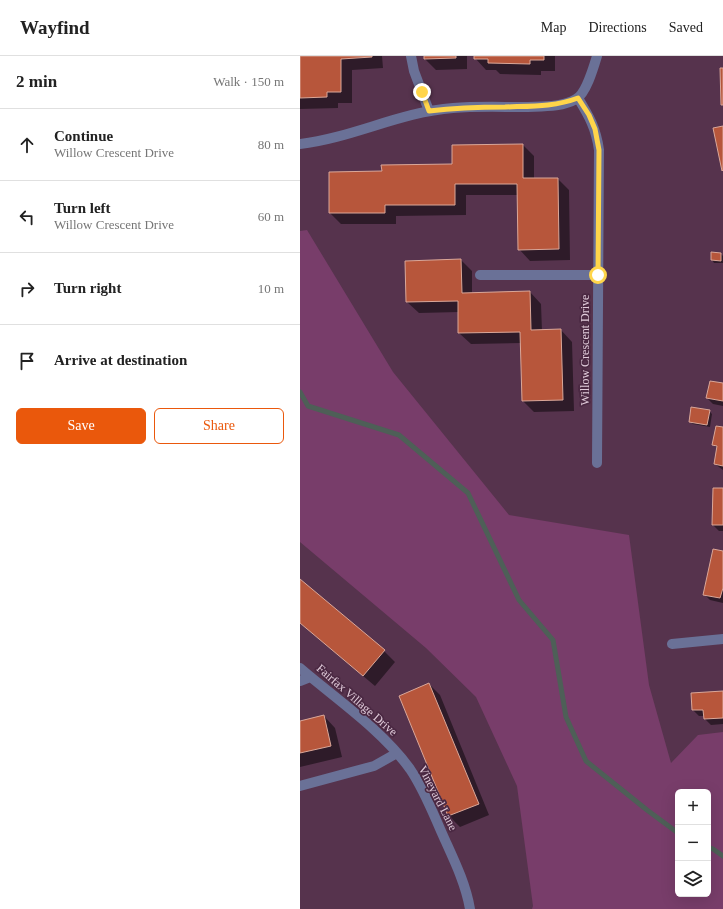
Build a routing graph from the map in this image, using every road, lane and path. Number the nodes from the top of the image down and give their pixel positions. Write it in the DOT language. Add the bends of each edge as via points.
graph roads {
  1 [pos="411,56"];
  2 [pos="597,56"];
  3 [pos="578,98"];
  4 [pos="429,111"];
  5 [pos="300,144"];
  6 [pos="480,275"];
  7 [pos="598,275"];
  8 [pos="597,463"];
  9 [pos="723,639"];
  10 [pos="672,644"];
  11 [pos="300,668"];
  12 [pos="310,677"];
  13 [pos="300,681"];
  14 [pos="397,753"];
  15 [pos="300,786"];
  16 [pos="470,909"];
  1 -- 4 [label="street"];
  2 -- 3 [label="street" via="588,84"];
  3 -- 4 [label="street" via="563,104 547,106"];
  3 -- 7 [label="street, Willow Crescent Drive" via="595,129 599,150"];
  4 -- 5 [label="street" via="332,138"];
  6 -- 7 [label="street"];
  7 -- 8 [label="street, Willow Crescent Drive"];
  9 -- 10 [label="street"];
  11 -- 12 [label="street, Fairfax Village Drive"];
  12 -- 13 [label="street"];
  12 -- 14 [label="street, Fairfax Village Drive"];
  14 -- 15 [label="street" via="374,766"];
  14 -- 16 [label="street, Vineyard Lane" via="420,784 458,870"];
}
